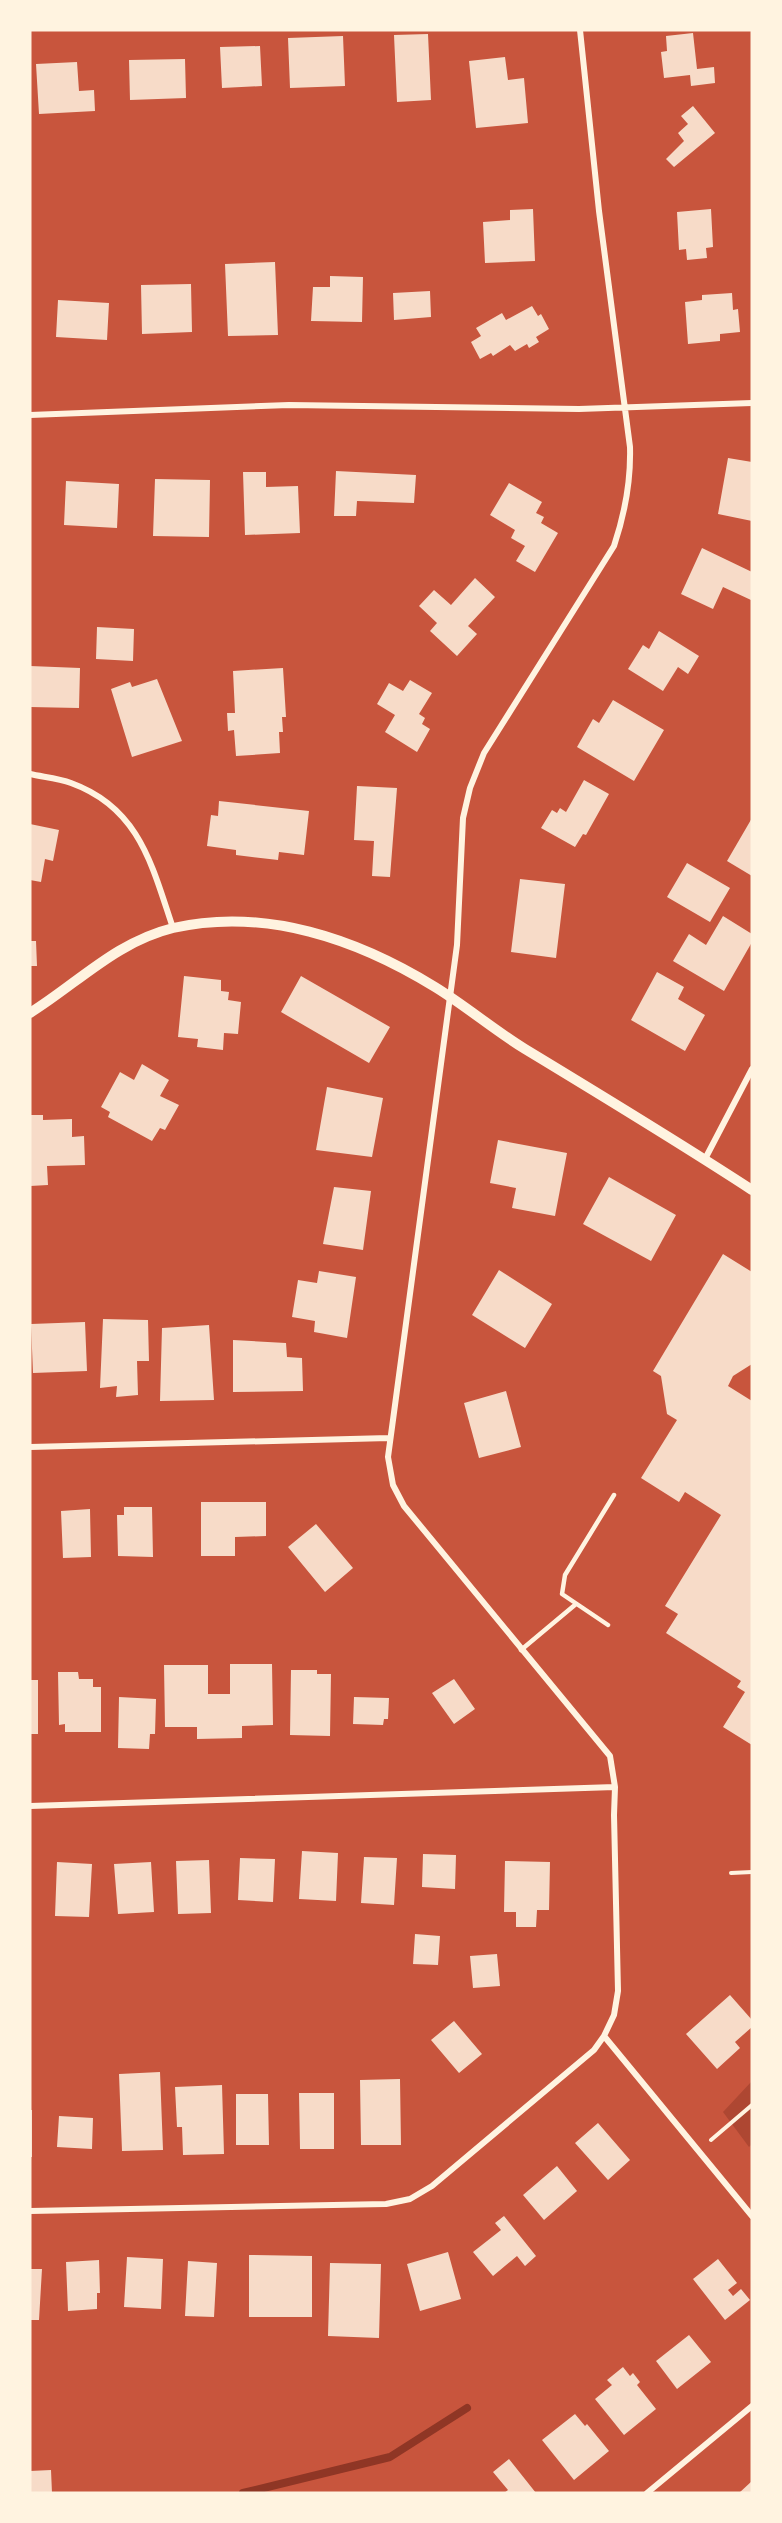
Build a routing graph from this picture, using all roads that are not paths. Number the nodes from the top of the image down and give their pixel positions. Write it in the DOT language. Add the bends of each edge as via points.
graph roads {
  1 [pos="580,30"];
  2 [pos="752,403"];
  3 [pos="625,408"];
  4 [pos="30,415"];
  5 [pos="30,774"];
  6 [pos="173,928"];
  7 [pos="451,997"];
  8 [pos="30,1013"];
  9 [pos="752,1069"];
  10 [pos="705,1159"];
  11 [pos="752,1190"];
  12 [pos="388,1438"];
  13 [pos="30,1447"];
  14 [pos="614,1495"];
  15 [pos="576,1604"];
  16 [pos="608,1625"];
  17 [pos="521,1650"];
  18 [pos="615,1787"];
  19 [pos="30,1806"];
  20 [pos="604,2036"];
  21 [pos="30,2211"];
  22 [pos="752,2216"];
  23 [pos="752,2406"];
  24 [pos="647,2493"];
  1 -- 3 [label="street"];
  2 -- 3 [label="street"];
  3 -- 4 [label="street" via="289,405"];
  3 -- 7 [label="street" via="631,476 614,546 484,753 470,788 463,818"];
  5 -- 6 [label="street" via="70,783 115,808 135,830 149,855"];
  6 -- 7 [label="street" via="213,921 260,921 299,928 391,963"];
  6 -- 8 [label="street" via="115,951"];
  7 -- 10 [label="street" via="493,1029"];
  7 -- 12 [label="street"];
  9 -- 10 [label="street"];
  10 -- 11 [label="street"];
  12 -- 13 [label="street"];
  12 -- 17 [label="street" via="393,1485 404,1506"];
  14 -- 15 [label="lane" via="565,1575 562,1594"];
  15 -- 16 [label="lane"];
  15 -- 17 [label="lane"];
  17 -- 18 [label="street" via="610,1756"];
  18 -- 19 [label="street"];
  18 -- 20 [label="street" via="618,1991 614,2015"];
  20 -- 21 [label="street" via="594,2050 432,2186 410,2199 386,2204"];
  20 -- 22 [label="street"];
  23 -- 24 [label="street"];
}
